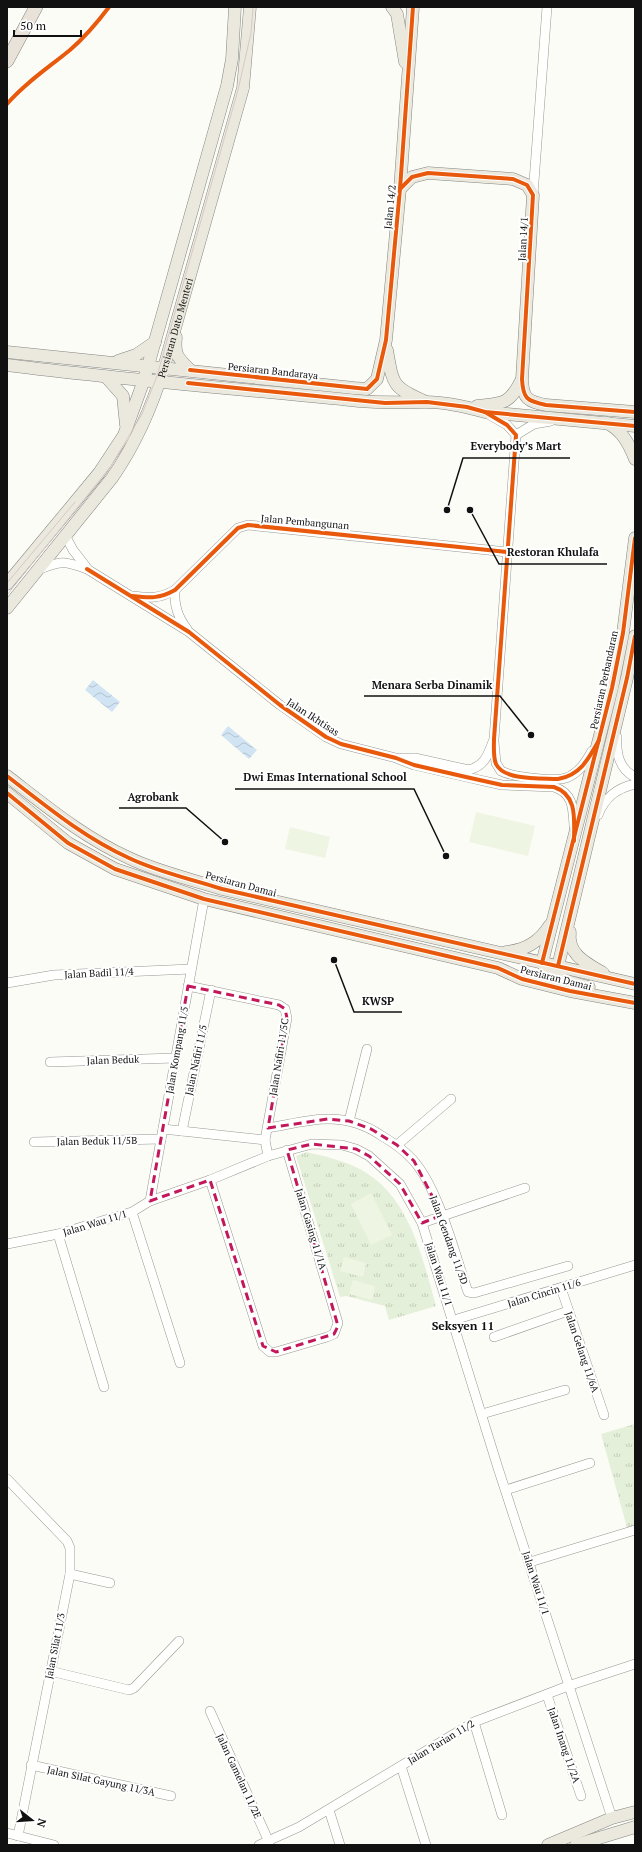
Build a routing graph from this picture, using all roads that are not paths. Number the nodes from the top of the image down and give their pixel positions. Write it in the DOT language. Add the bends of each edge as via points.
graph roads {
  1 [pos="36,7"];
  2 [pos="235,7"];
  3 [pos="250,7"];
  4 [pos="392,7"];
  5 [pos="413,7"];
  6 [pos="547,7"];
  7 [pos="7,61"];
  8 [pos="408,83"];
  9 [pos="400,189"];
  10 [pos="533,195"];
  11 [pos="179,314"];
  12 [pos="386,340"];
  13 [pos="155,342"];
  14 [pos="7,352"];
  15 [pos="109,363"];
  16 [pos="7,365"];
  17 [pos="148,366"];
  18 [pos="164,368"];
  19 [pos="190,370"];
  20 [pos="107,378"];
  21 [pos="144,380"];
  22 [pos="522,380"];
  23 [pos="160,381"];
  24 [pos="188,383"];
  25 [pos="354,388"];
  26 [pos="427,402"];
  27 [pos="635,403"];
  28 [pos="151,404"];
  29 [pos="467,407"];
  30 [pos="613,411"];
  31 [pos="486,412"];
  32 [pos="635,412"];
  33 [pos="566,419"];
  34 [pos="603,422"];
  35 [pos="635,426"];
  36 [pos="126,429"];
  37 [pos="516,435"];
  38 [pos="635,459"];
  39 [pos="65,534"];
  40 [pos="635,538"];
  41 [pos="507,552"];
  42 [pos="87,569"];
  43 [pos="35,571"];
  44 [pos="7,584"];
  45 [pos="175,590"];
  46 [pos="128,596"];
  47 [pos="7,608"];
  48 [pos="189,632"];
  49 [pos="635,636"];
  50 [pos="617,720"];
  51 [pos="494,739"];
  52 [pos="599,740"];
  53 [pos="396,758"];
  54 [pos="7,776"];
  55 [pos="635,777"];
  56 [pos="635,784"];
  57 [pos="7,793"];
  58 [pos="574,841"];
  59 [pos="587,843"];
  60 [pos="204,899"];
  61 [pos="572,907"];
  62 [pos="555,917"];
  63 [pos="501,953"];
  64 [pos="549,967"];
  65 [pos="499,968"];
  66 [pos="191,969"];
  67 [pos="611,978"];
  68 [pos="7,983"];
  69 [pos="635,984"];
  70 [pos="188,986"];
  71 [pos="211,990"];
  72 [pos="607,998"];
  73 [pos="635,1003"];
  74 [pos="367,1049"];
  75 [pos="175,1058"];
  76 [pos="50,1062"];
  77 [pos="452,1099"];
  78 [pos="349,1121"];
  79 [pos="268,1128"];
  80 [pos="163,1129"];
  81 [pos="182,1131"];
  82 [pos="161,1140"];
  83 [pos="265,1140"];
  84 [pos="34,1142"];
  85 [pos="397,1145"];
  86 [pos="287,1150"];
  87 [pos="268,1156"];
  88 [pos="210,1180"];
  89 [pos="525,1188"];
  90 [pos="150,1202"];
  91 [pos="132,1212"];
  92 [pos="442,1215"];
  93 [pos="422,1223"];
  94 [pos="58,1234"];
  95 [pos="7,1244"];
  96 [pos="568,1266"];
  97 [pos="635,1266"];
  98 [pos="561,1288"];
  99 [pos="568,1311"];
  100 [pos="454,1320"];
  101 [pos="494,1337"];
  102 [pos="180,1363"];
  103 [pos="104,1387"];
  104 [pos="565,1390"];
  105 [pos="482,1414"];
  106 [pos="604,1415"];
  107 [pos="590,1463"];
  108 [pos="7,1479"];
  109 [pos="506,1490"];
  110 [pos="635,1530"];
  111 [pos="530,1562"];
  112 [pos="70,1574"];
  113 [pos="110,1583"];
  114 [pos="179,1641"];
  115 [pos="635,1664"];
  116 [pos="50,1671"];
  117 [pos="568,1686"];
  118 [pos="547,1695"];
  119 [pos="210,1712"];
  120 [pos="474,1722"];
  121 [pos="32,1765"];
  122 [pos="401,1766"];
  123 [pos="171,1796"];
  124 [pos="581,1796"];
  125 [pos="329,1810"];
  126 [pos="635,1812"];
  127 [pos="502,1815"];
  128 [pos="612,1818"];
  129 [pos="635,1827"];
  130 [pos="7,1833"];
  131 [pos="18,1836"];
  132 [pos="269,1842"];
  133 [pos="54,1845"];
  134 [pos="259,1845"];
  135 [pos="340,1845"];
  136 [pos="426,1845"];
  137 [pos="548,1845"];
  138 [pos="576,1845"];
  1 -- 7 [label="highway"];
  2 -- 13 [label="main road, Persiaran Dato Menteri" via="232,59 227,86"];
  3 -- 11 [label="main road, Persiaran Dato Menteri" via="243,88"];
  4 -- 8 [label="main road" via="397,14"];
  5 -- 8 [label="main road, Jalan 14/2"];
  6 -- 10 [label="street, Jalan 14/1"];
  8 -- 9 [label="main road, Jalan 14/2"];
  9 -- 10 [label="main road" via="412,176 428,173 513,179 527,186"];
  9 -- 12 [label="main road, Jalan 14/2"];
  10 -- 22 [label="main road, Jalan 14/1"];
  11 -- 18 [label="main road, Persiaran Dato Menteri"];
  11 -- 19 [label="main road" via="175,350 179,360"];
  12 -- 25 [label="main road, Jalan 14/2" via="377,379 367,389"];
  12 -- 26 [label="main road" via="392,376 397,387"];
  13 -- 15 [label="main road" via="136,355"];
  13 -- 17 [label="main road, Persiaran Dato Menteri"];
  14 -- 15 [label="main road, Persiaran Bandaraya"];
  15 -- 17 [label="main road, Persiaran Bandaraya"];
  16 -- 20 [label="main road, Persiaran Bandaraya"];
  17 -- 18 [label="main road, Persiaran Bandaraya"];
  17 -- 21 [label="main road, Persiaran Dato Menteri"];
  18 -- 19 [label="main road, Persiaran Bandaraya"];
  18 -- 23 [label="main road, Persiaran Dato Menteri"];
  19 -- 25 [label="main road, Persiaran Bandaraya"];
  20 -- 21 [label="main road, Persiaran Bandaraya"];
  20 -- 36 [label="main road" via="123,396"];
  21 -- 23 [label="main road, Persiaran Bandaraya"];
  21 -- 36 [label="main road, Persiaran Dato Menteri"];
  22 -- 29 [label="main road" via="514,395 506,401"];
  22 -- 30 [label="main road" via="523,393 533,402 558,407"];
  23 -- 24 [label="main road, Persiaran Bandaraya"];
  23 -- 28 [label="main road, Persiaran Dato Menteri"];
  24 -- 26 [label="main road, Persiaran Bandaraya" via="385,403"];
  24 -- 28 [label="main road" via="170,388"];
  26 -- 29 [label="main road, Persiaran Bandaraya"];
  27 -- 30 [label="main road"];
  28 -- 39 [label="main road, Persiaran Dato Menteri" via="123,463"];
  29 -- 31 [label="main road, Persiaran Bandaraya"];
  30 -- 32 [label="main road"];
  31 -- 33 [label="main road, Persiaran Bandaraya"];
  31 -- 37 [label="street"];
  33 -- 34 [label="main road, Persiaran Bandaraya"];
  33 -- 37 [label="street" via="534,424"];
  34 -- 35 [label="main road, Persiaran Bandaraya"];
  34 -- 38 [label="main road" via="619,431"];
  36 -- 44 [label="main road, Persiaran Dato Menteri" via="99,472"];
  37 -- 41 [label="street"];
  39 -- 42 [label="street" via="72,550"];
  39 -- 43 [label="main road, Persiaran Dato Menteri"];
  40 -- 52 [label="main road, Persiaran Perbandaran" via="623,632"];
  41 -- 45 [label="street, Jalan Pembangunan" via="248,525 238,528"];
  41 -- 51 [label="street"];
  42 -- 43 [label="street, Jalan Ikhtisas" via="69,562 55,562"];
  42 -- 46 [label="street, Jalan Ikhtisas"];
  43 -- 47 [label="main road, Persiaran Dato Menteri"];
  45 -- 46 [label="street, Jalan Pembangunan" via="162,597"];
  45 -- 48 [label="street, Jalan Ikhtisas" via="175,607"];
  46 -- 48 [label="street, Jalan Ikhtisas"];
  48 -- 53 [label="street, Jalan Ikhtisas" via="280,706 326,737 341,744"];
  49 -- 50 [label="main road, Persiaran Perbandaran"];
  50 -- 55 [label="street" via="618,758 623,768"];
  50 -- 59 [label="main road, Persiaran Perbandaran"];
  51 -- 52 [label="street" via="496,763 501,771 518,777 558,779 566,778 578,771 587,762"];
  51 -- 53 [label="street" via="483,763 478,768 469,770 415,758"];
  52 -- 58 [label="main road, Persiaran Perbandaran"];
  53 -- 58 [label="street, Jalan Ikhtisas" via="414,765 502,784 554,787 561,790 570,798 574,809"];
  54 -- 63 [label="main road, Persiaran Damai" via="68,823 129,858 222,889"];
  56 -- 59 [label="street" via="613,792 606,800"];
  57 -- 60 [label="main road, Persiaran Damai" via="68,843 115,869"];
  58 -- 62 [label="main road, Persiaran Perbandaran"];
  59 -- 61 [label="main road, Persiaran Perbandaran"];
  60 -- 65 [label="main road, Persiaran Damai"];
  60 -- 66 [label="street, Jalan Kompang 11/5"];
  61 -- 64 [label="main road, Persiaran Perbandaran"];
  61 -- 67 [label="main road" via="569,939 572,948 583,961"];
  62 -- 63 [label="main road" via="534,944 516,951"];
  62 -- 64 [label="main road, Persiaran Perbandaran"];
  63 -- 64 [label="main road, Persiaran Damai"];
  64 -- 65 [label="main road" via="536,974"];
  64 -- 67 [label="main road, Persiaran Damai"];
  64 -- 72 [label="main road" via="560,980 594,989"];
  65 -- 72 [label="main road, Persiaran Damai" via="522,979"];
  66 -- 68 [label="street, Jalan Badil 11/4" via="54,975"];
  66 -- 70 [label="street, Jalan Kompang 11/5"];
  67 -- 69 [label="main road, Persiaran Damai"];
  70 -- 71 [label="street, Jalan Nafiri 11/5C"];
  70 -- 75 [label="street, Jalan Kompang 11/5"];
  71 -- 79 [label="street, Jalan Nafiri 11/5C" via="279,1005 285,1009 287,1018"];
  71 -- 81 [label="street, Jalan Nafiri 11/5"];
  72 -- 73 [label="main road, Persiaran Damai"];
  74 -- 78 [label="street"];
  75 -- 76 [label="street, Jalan Beduk"];
  75 -- 80 [label="street, Jalan Kompang 11/5"];
  77 -- 85 [label="street"];
  78 -- 79 [label="street, Jalan Gendang 11/5D" via="328,1119"];
  78 -- 85 [label="street, Jalan Gendang 11/5D" via="371,1129"];
  79 -- 83 [label="street, Jalan Nafiri 11/5C"];
  80 -- 81 [label="street"];
  80 -- 82 [label="street, Jalan Kompang 11/5"];
  81 -- 83 [label="street"];
  82 -- 84 [label="street, Jalan Beduk 11/5B"];
  82 -- 90 [label="street, Jalan Kompang 11/5"];
  83 -- 87 [label="street, Jalan Nafiri 11/5C"];
  85 -- 92 [label="street, Jalan Gendang 11/5D" via="414,1161 425,1177"];
  86 -- 87 [label="street, Jalan Wau 11/1"];
  86 -- 88 [label="street, Jalan Gasing 11/1A" via="334,1308 338,1326 334,1334 276,1352 266,1350"];
  86 -- 93 [label="street, Jalan Wau 11/1" via="312,1144 328,1144 356,1149 370,1156 400,1184"];
  87 -- 88 [label="street, Jalan Wau 11/1"];
  88 -- 90 [label="street, Jalan Wau 11/1"];
  89 -- 92 [label="street"];
  90 -- 91 [label="street, Jalan Wau 11/1"];
  91 -- 94 [label="street, Jalan Wau 11/1"];
  91 -- 102 [label="street"];
  92 -- 93 [label="street"];
  92 -- 96 [label="street, Jalan Gendang 11/5D" via="468,1292 474,1293"];
  93 -- 100 [label="street, Jalan Wau 11/1"];
  94 -- 95 [label="street, Jalan Wau 11/1"];
  94 -- 103 [label="street"];
  97 -- 98 [label="street, Jalan Cincin 11/6"];
  98 -- 99 [label="street, Jalan Gelang 11/6A"];
  98 -- 100 [label="street, Jalan Cincin 11/6"];
  99 -- 101 [label="street"];
  99 -- 106 [label="street, Jalan Gelang 11/6A"];
  100 -- 105 [label="street, Jalan Wau 11/1"];
  104 -- 105 [label="street"];
  105 -- 109 [label="street, Jalan Wau 11/1"];
  107 -- 109 [label="street"];
  108 -- 112 [label="street, Jalan Silat 11/3" via="67,1541 70,1548"];
  109 -- 111 [label="street, Jalan Wau 11/1"];
  110 -- 111 [label="street"];
  111 -- 117 [label="street, Jalan Wau 11/1"];
  112 -- 113 [label="street"];
  112 -- 116 [label="street, Jalan Silat 11/3"];
  114 -- 116 [label="street" via="134,1688 129,1690"];
  115 -- 117 [label="street, Jalan Tarian 11/2"];
  116 -- 121 [label="street, Jalan Silat 11/3"];
  117 -- 118 [label="street, Jalan Tarian 11/2"];
  117 -- 128 [label="street, Jalan Wau 11/1"];
  118 -- 120 [label="street, Jalan Tarian 11/2"];
  118 -- 124 [label="street, Jalan Inang 11/2A"];
  119 -- 132 [label="street, Jalan Gamelan 11/2E"];
  120 -- 122 [label="street, Jalan Tarian 11/2"];
  120 -- 127 [label="street"];
  121 -- 123 [label="street, Jalan Silat Gayung 11/3A"];
  121 -- 131 [label="street, Jalan Silat 11/3"];
  122 -- 125 [label="street, Jalan Tarian 11/2"];
  122 -- 136 [label="street"];
  125 -- 132 [label="street, Jalan Tarian 11/2"];
  125 -- 135 [label="street"];
  126 -- 128 [label="main road"];
  128 -- 137 [label="main road"];
  129 -- 138 [label="main road"];
  130 -- 131 [label="street"];
  131 -- 133 [label="street"];
  132 -- 134 [label="street, Jalan Tarian 11/2"];
}
